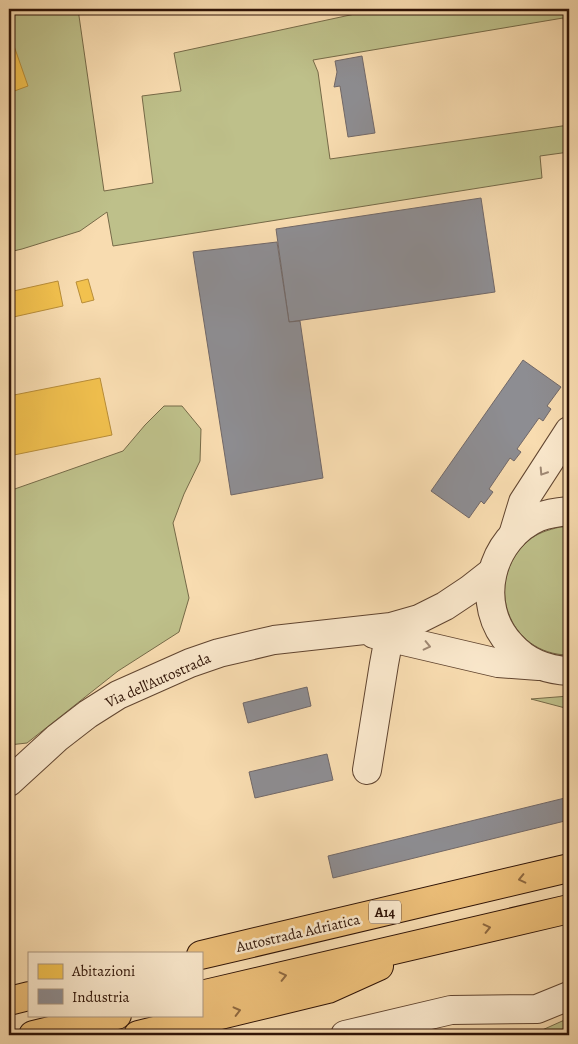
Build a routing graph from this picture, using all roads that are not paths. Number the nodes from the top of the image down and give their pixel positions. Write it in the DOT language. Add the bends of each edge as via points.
graph roads {
  1 [pos="569,431"];
  2 [pos="569,511"];
  3 [pos="513,535"];
  4 [pos="492,572"];
  5 [pos="362,631"];
  6 [pos="389,637"];
  7 [pos="556,669"];
  8 [pos="367,770"];
  9 [pos="9,782"];
  10 [pos="569,868"];
  11 [pos="569,909"];
  12 [pos="440,939"];
  13 [pos="202,955"];
  14 [pos="202,995"];
  15 [pos="28,996"];
  16 [pos="569,996"];
  17 [pos="9,1001"];
  18 [pos="113,1016"];
  19 [pos="33,1035"];
  20 [pos="138,1035"];
  21 [pos="345,1035"];
  1 -- 3 [label="street, one-way" via="523,502"];
  2 -- 3 [label="street" via="540,517"];
  3 -- 4 [label="street" via="497,558"];
  4 -- 5 [label="street, Via dell'Autostrada" via="445,606 419,619"];
  4 -- 7 [label="street" via="492,611 499,629 526,658"];
  5 -- 6 [label="street, Via dell'Autostrada"];
  5 -- 9 [label="street, Via dell'Autostrada" via="274,640 190,663 118,695 88,714"];
  6 -- 7 [label="street, Via dell'Autostrada, one-way" via="498,663"];
  6 -- 8 [label="street"];
  10 -- 13 [label="highway, Autostrada Adriatica / A14, one-way"];
  12 -- 11 [label="highway, one-way"];
  14 -- 12 [label="highway, one-way"];
  20 -- 12 [label="highway, one-way" via="328,989"];
  15 -- 17 [label="highway"];
  16 -- 21 [label="street" via="538,1009 451,1010"];
  18 -- 19 [label="highway"];
}
